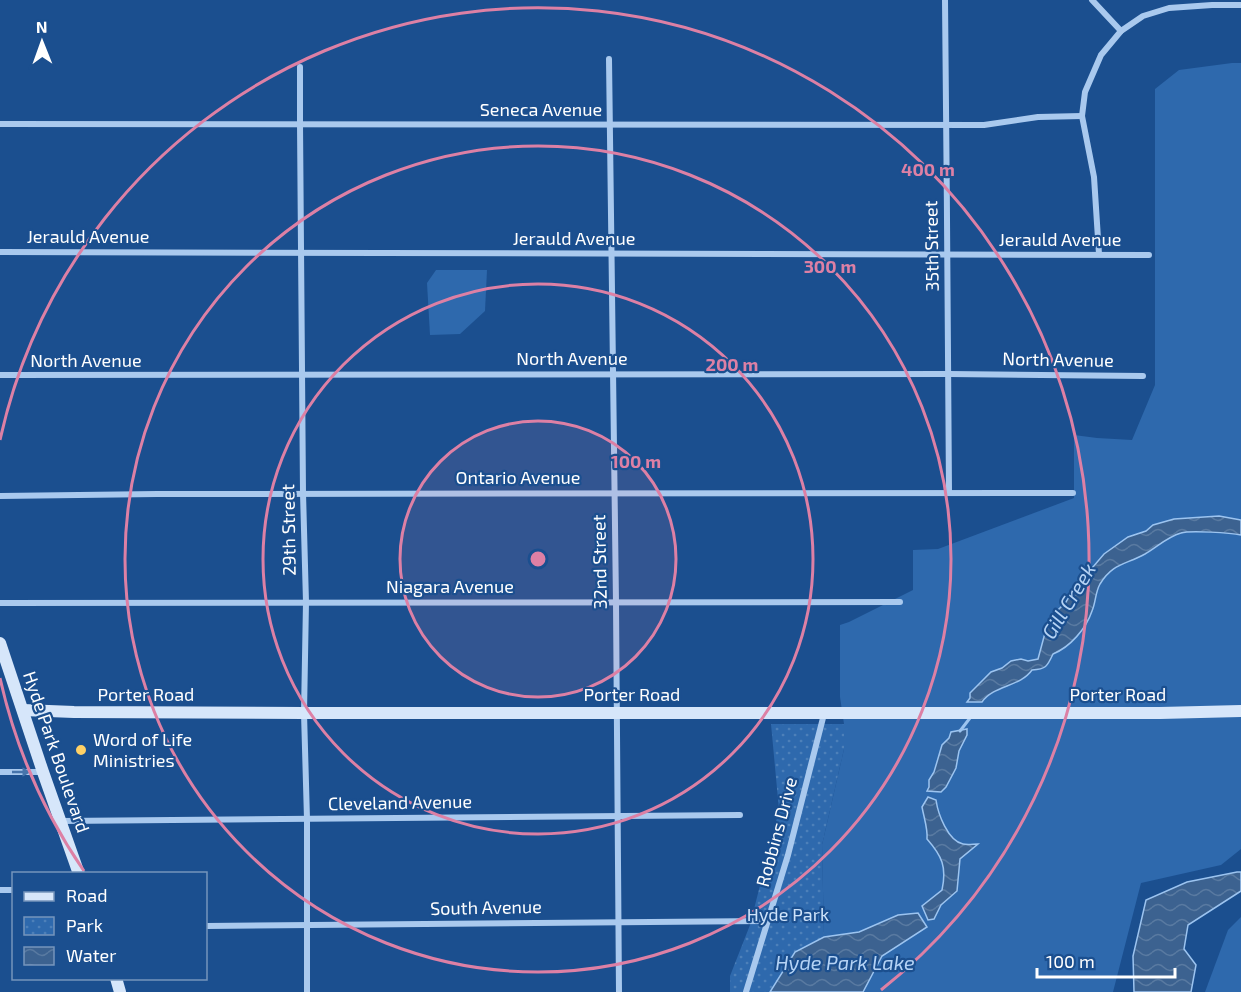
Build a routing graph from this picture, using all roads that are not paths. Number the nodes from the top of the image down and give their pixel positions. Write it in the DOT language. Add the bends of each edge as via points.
graph roads {
  1 [pos="945,0"];
  2 [pos="1092,0"];
  3 [pos="1211,2"];
  4 [pos="1241,5"];
  5 [pos="1121,31"];
  6 [pos="609,59"];
  7 [pos="300,68"];
  8 [pos="1082,116"];
  9 [pos="0,124"];
  10 [pos="300,124"];
  11 [pos="609,125"];
  12 [pos="946,125"];
  13 [pos="0,252"];
  14 [pos="301,253"];
  15 [pos="610,254"];
  16 [pos="1099,254"];
  17 [pos="947,255"];
  18 [pos="1149,255"];
  19 [pos="612,374"];
  20 [pos="949,374"];
  21 [pos="0,375"];
  22 [pos="302,375"];
  23 [pos="1143,376"];
  24 [pos="614,492"];
  25 [pos="949,492"];
  26 [pos="1073,493"];
  27 [pos="303,494"];
  28 [pos="0,495"];
  29 [pos="306,602"];
  30 [pos="900,602"];
  31 [pos="0,603"];
  32 [pos="616,603"];
  33 [pos="0,643"];
  34 [pos="23,710"];
  35 [pos="1241,711"];
  36 [pos="617,713"];
  37 [pos="824,713"];
  38 [pos="304,714"];
  39 [pos="0,772"];
  40 [pos="43,772"];
  41 [pos="740,815"];
  42 [pos="617,816"];
  43 [pos="307,819"];
  44 [pos="60,821"];
  45 [pos="79,872"];
  46 [pos="618,921"];
  47 [pos="767,921"];
  48 [pos="306,924"];
  49 [pos="207,926"];
  50 [pos="308,992"];
  51 [pos="619,992"];
  52 [pos="747,992"];
  1 -- 12 [label="street, 35th Street"];
  2 -- 5 [label="street"];
  3 -- 4 [label="street"];
  3 -- 5 [label="street" via="1143,16"];
  5 -- 8 [label="street" via="1101,55 1085,92"];
  6 -- 11 [label="street, 32nd Street"];
  7 -- 10 [label="street, 29th Street"];
  8 -- 12 [label="street, Seneca Avenue"];
  8 -- 16 [label="street" via="1094,177"];
  9 -- 10 [label="street, Seneca Avenue"];
  10 -- 11 [label="street, Seneca Avenue"];
  10 -- 14 [label="street, 29th Street"];
  11 -- 12 [label="street, Seneca Avenue"];
  11 -- 15 [label="street, 32nd Street"];
  12 -- 17 [label="street, 35th Street"];
  13 -- 14 [label="street, Jerauld Avenue"];
  14 -- 15 [label="street, Jerauld Avenue"];
  14 -- 22 [label="street, 29th Street"];
  15 -- 17 [label="street, Jerauld Avenue"];
  15 -- 19 [label="street, 32nd Street"];
  16 -- 17 [label="street, Jerauld Avenue"];
  16 -- 18 [label="street, Jerauld Avenue"];
  17 -- 20 [label="street, 35th Street"];
  19 -- 20 [label="street, North Avenue"];
  19 -- 22 [label="street, North Avenue"];
  19 -- 24 [label="street, 32nd Street"];
  20 -- 23 [label="street, North Avenue"];
  20 -- 25 [label="street, 35th Street"];
  21 -- 22 [label="street, North Avenue"];
  22 -- 27 [label="street, 29th Street"];
  24 -- 25 [label="street, Ontario Avenue"];
  24 -- 27 [label="street, Ontario Avenue"];
  24 -- 32 [label="street, 32nd Street"];
  25 -- 26 [label="street, Ontario Avenue"];
  27 -- 28 [label="street, Ontario Avenue"];
  27 -- 29 [label="street, 29th Street"];
  29 -- 31 [label="street, Niagara Avenue"];
  29 -- 32 [label="street, Niagara Avenue"];
  29 -- 38 [label="street, 29th Street"];
  30 -- 32 [label="street, Niagara Avenue"];
  32 -- 36 [label="street, 32nd Street"];
  33 -- 34 [label="main road, Hyde Park Boulevard"];
  34 -- 38 [label="main road, Porter Road"];
  34 -- 40 [label="main road, Hyde Park Boulevard"];
  35 -- 37 [label="main road, Porter Road"];
  36 -- 37 [label="main road, Porter Road"];
  36 -- 38 [label="main road, Porter Road"];
  36 -- 42 [label="street, 32nd Street"];
  37 -- 47 [label="street, Robbins Drive"];
  38 -- 43 [label="street, 29th Street"];
  39 -- 40 [label="street, one-way"];
  40 -- 44 [label="main road, Hyde Park Boulevard"];
  41 -- 42 [label="street, Cleveland Avenue"];
  42 -- 43 [label="street, Cleveland Avenue"];
  42 -- 46 [label="street, 32nd Street"];
  43 -- 44 [label="street, Cleveland Avenue"];
  43 -- 48 [label="street, 29th Street"];
  44 -- 45 [label="main road, Hyde Park Boulevard"];
  46 -- 47 [label="street, South Avenue"];
  46 -- 48 [label="street, South Avenue"];
  46 -- 51 [label="street, 32nd Street"];
  47 -- 52 [label="street, Robbins Drive"];
  48 -- 49 [label="street, South Avenue"];
  48 -- 50 [label="street, 29th Street"];
}
